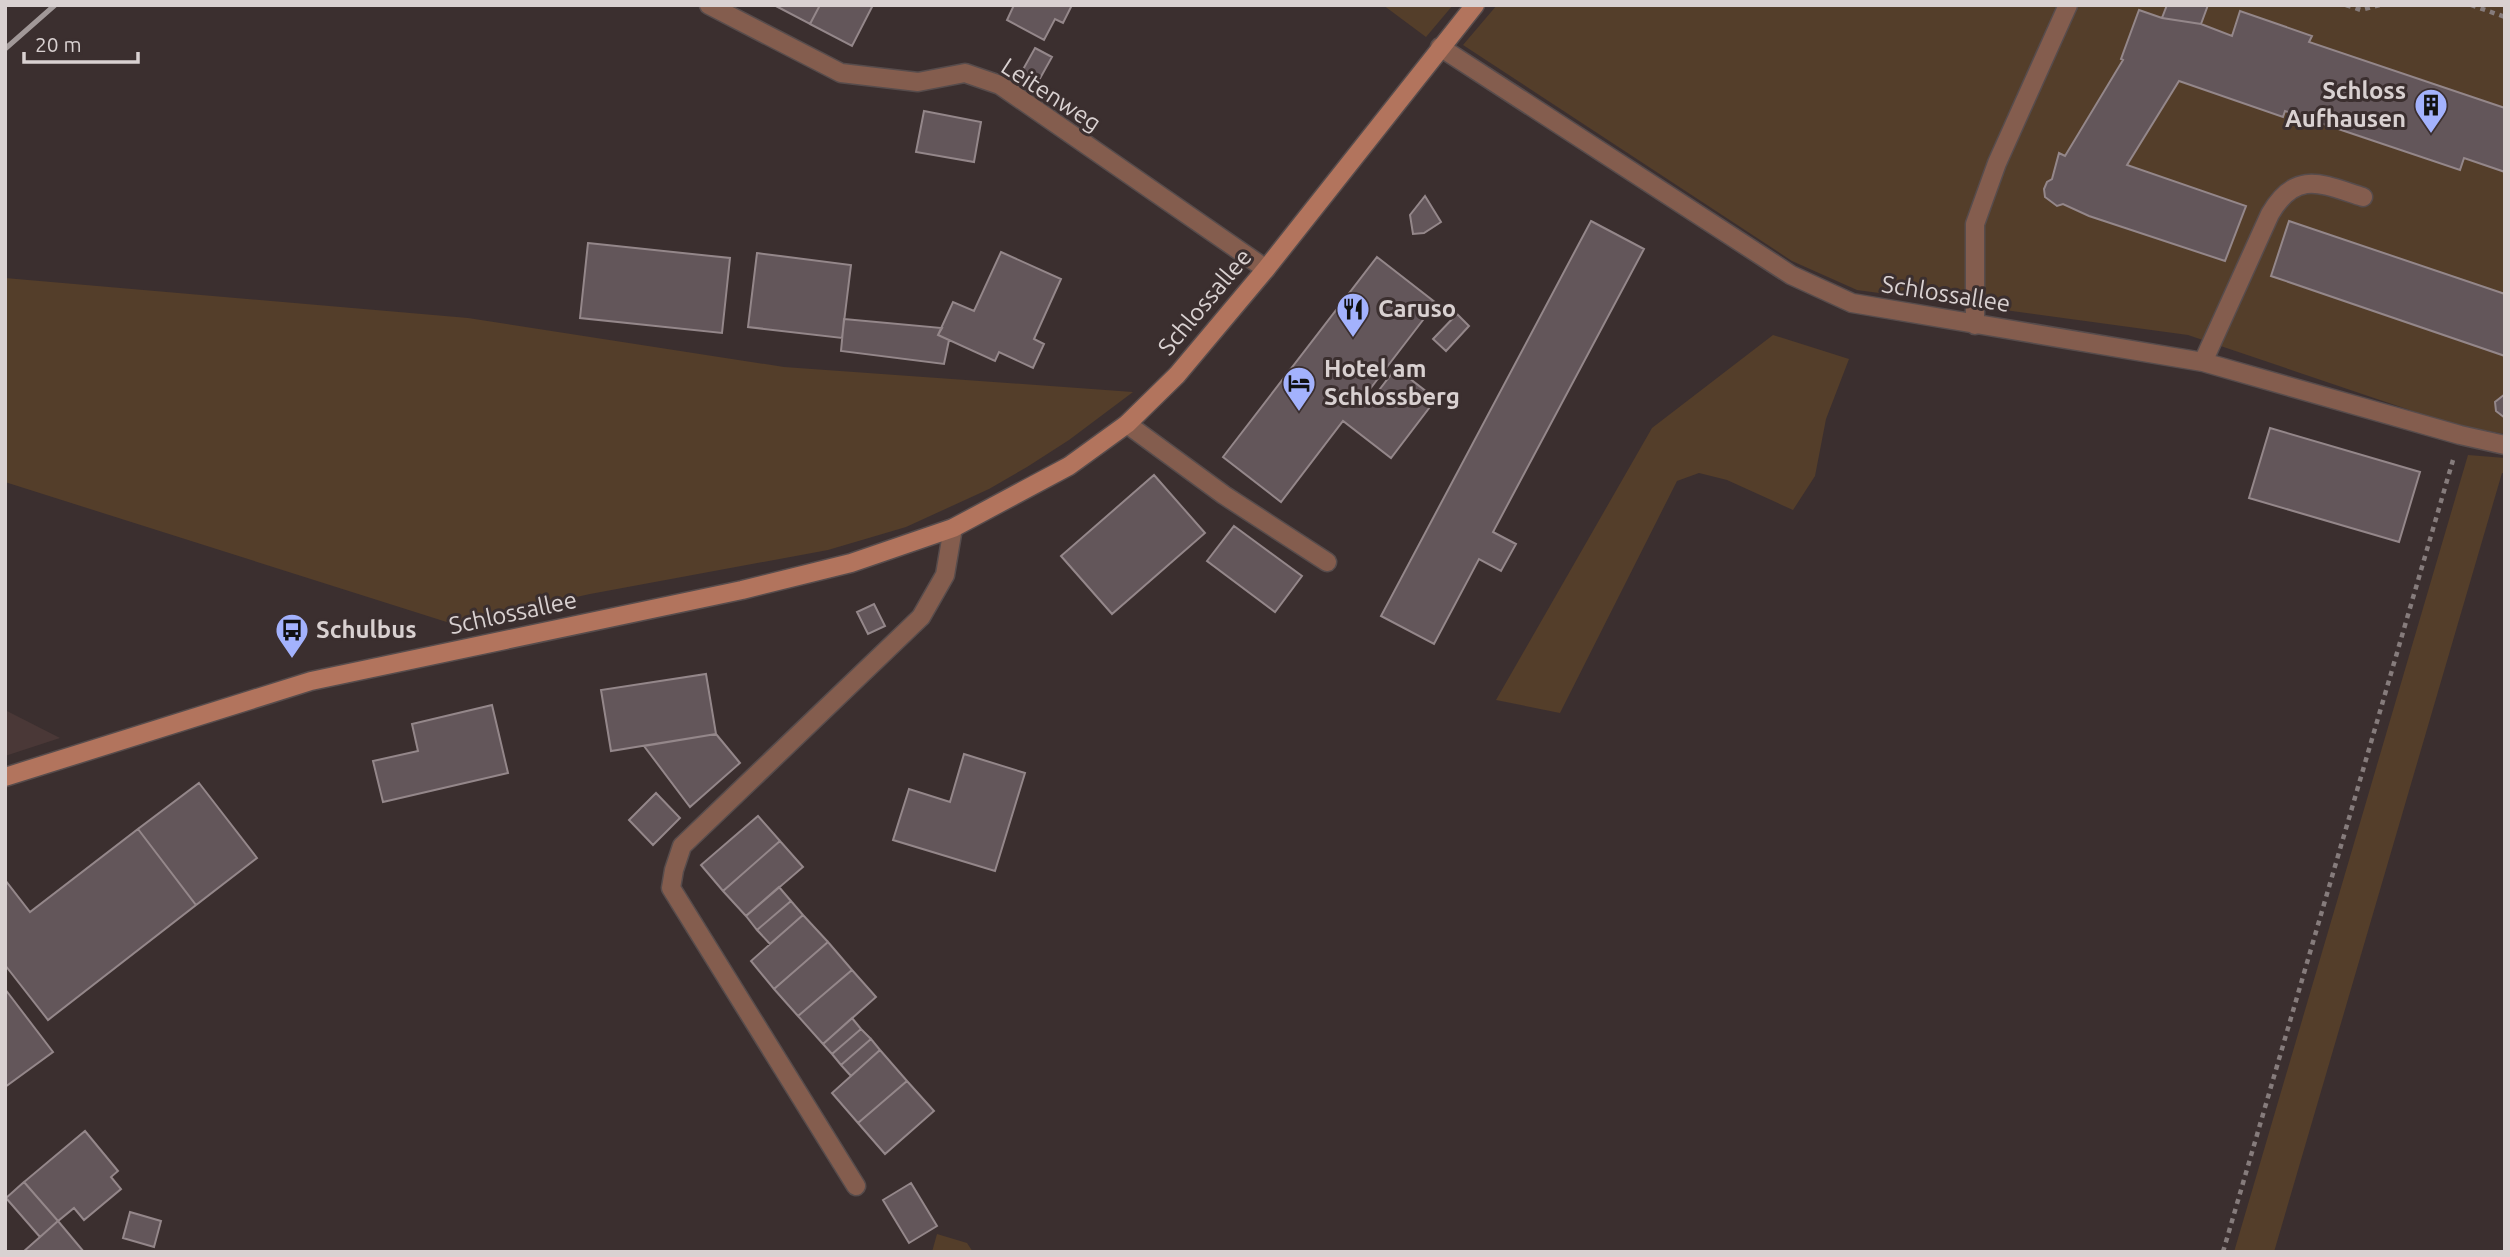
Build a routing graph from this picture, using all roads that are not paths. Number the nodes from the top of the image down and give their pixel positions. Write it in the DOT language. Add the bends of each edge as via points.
graph roads {
  1 [pos="709,5"];
  2 [pos="1475,5"];
  3 [pos="2068,5"];
  4 [pos="1440,47"];
  5 [pos="2363,197"];
  6 [pos="1266,269"];
  7 [pos="1975,325"];
  8 [pos="2203,362"];
  9 [pos="1127,424"];
  10 [pos="2505,445"];
  11 [pos="953,528"];
  12 [pos="1327,562"];
  13 [pos="5,777"];
  14 [pos="856,1186"];
  1 -- 6 [label="street, Leitenweg" via="841,73 918,82 965,73 1000,85"];
  2 -- 4 [label="main road, Schlossallee"];
  3 -- 7 [label="street" via="1997,163 1975,224"];
  4 -- 6 [label="main road, Schlossallee"];
  4 -- 7 [label="street, Schlossallee" via="1791,275 1852,303"];
  5 -- 8 [label="street" via="2313,183 2283,194"];
  6 -- 9 [label="main road, Schlossallee" via="1177,375"];
  7 -- 8 [label="street, Schlossallee"];
  8 -- 10 [label="street, Schlossallee"];
  9 -- 11 [label="main road, Schlossallee" via="1069,466"];
  9 -- 12 [label="street"];
  11 -- 13 [label="main road, Schlossallee" via="851,563 742,590 311,681"];
  11 -- 14 [label="street" via="945,575 920,617 682,846 671,888"];
}
